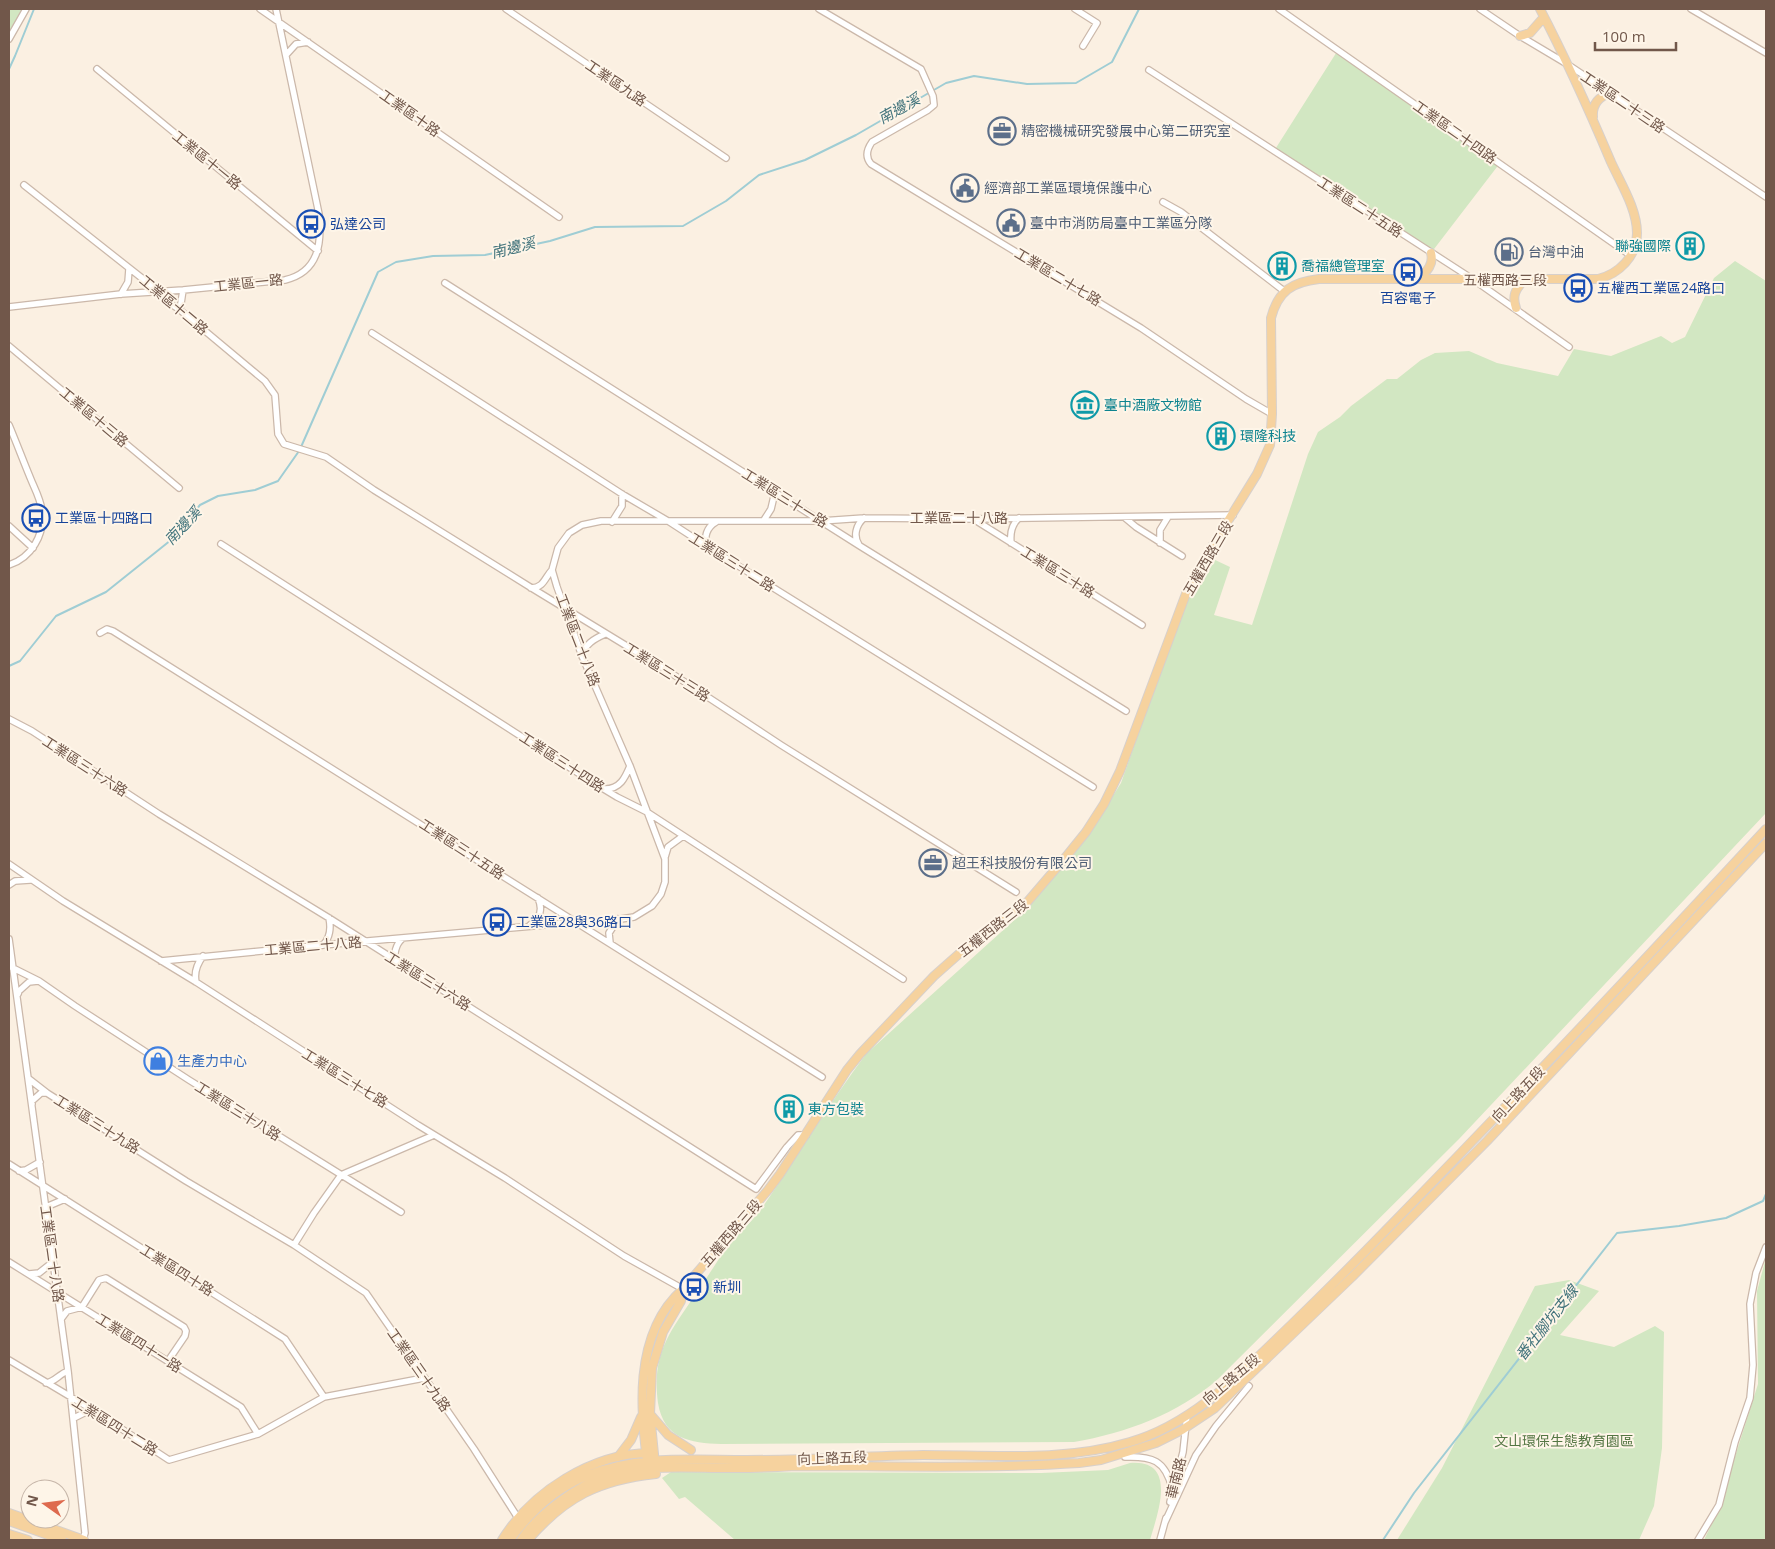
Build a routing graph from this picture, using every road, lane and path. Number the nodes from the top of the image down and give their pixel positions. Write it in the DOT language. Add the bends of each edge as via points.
graph roads {
  1 [pos="26,9"];
  2 [pos="260,9"];
  3 [pos="276,9"];
  4 [pos="506,9"];
  5 [pos="819,9"];
  6 [pos="1075,9"];
  7 [pos="1279,9"];
  8 [pos="1480,9"];
  9 [pos="1540,9"];
  10 [pos="1691,9"];
  11 [pos="1544,17"];
  12 [pos="278,21"];
  13 [pos="16,24"];
  14 [pos="9,29"];
  15 [pos="1520,36"];
  16 [pos="9,39"];
  17 [pos="308,42"];
  18 [pos="1083,46"];
  19 [pos="1766,53"];
  20 [pos="286,55"];
  21 [pos="1567,64"];
  22 [pos="97,69"];
  23 [pos="1149,70"];
  24 [pos="1610,93"];
  25 [pos="1593,119"];
  26 [pos="726,158"];
  27 [pos="24,185"];
  28 [pos="1766,197"];
  29 [pos="1163,202"];
  30 [pos="559,217"];
  31 [pos="318,251"];
  32 [pos="1431,253"];
  33 [pos="1630,256"];
  34 [pos="129,269"];
  35 [pos="1420,278"];
  36 [pos="1474,280"];
  37 [pos="1524,280"];
  38 [pos="445,283"];
  39 [pos="157,290"];
  40 [pos="183,290"];
  41 [pos="1284,291"];
  42 [pos="121,294"];
  43 [pos="9,307"];
  44 [pos="1516,308"];
  45 [pos="180,310"];
  46 [pos="372,333"];
  47 [pos="9,346"];
  48 [pos="1569,347"];
  49 [pos="1272,414"];
  50 [pos="9,425"];
  51 [pos="289,446"];
  52 [pos="179,488"];
  53 [pos="775,492"];
  54 [pos="622,494"];
  55 [pos="1232,515"];
  56 [pos="1168,516"];
  57 [pos="1124,517"];
  58 [pos="864,518"];
  59 [pos="1019,518"];
  60 [pos="974,519"];
  61 [pos="764,520"];
  62 [pos="668,521"];
  63 [pos="718,521"];
  64 [pos="821,521"];
  65 [pos="612,522"];
  66 [pos="9,526"];
  67 [pos="1160,542"];
  68 [pos="1011,543"];
  69 [pos="221,544"];
  70 [pos="860,546"];
  71 [pos="708,547"];
  72 [pos="33,548"];
  73 [pos="1182,556"];
  74 [pos="9,566"];
  75 [pos="552,570"];
  76 [pos="530,587"];
  77 [pos="566,609"];
  78 [pos="1142,625"];
  79 [pos="100,633"];
  80 [pos="605,634"];
  81 [pos="582,656"];
  82 [pos="1126,711"];
  83 [pos="9,719"];
  84 [pos="630,766"];
  85 [pos="1094,787"];
  86 [pos="605,790"];
  87 [pos="647,812"];
  88 [pos="1766,829"];
  89 [pos="682,836"];
  90 [pos="1766,842"];
  91 [pos="664,859"];
  92 [pos="9,864"];
  93 [pos="32,880"];
  94 [pos="9,885"];
  95 [pos="1016,892"];
  96 [pos="538,898"];
  97 [pos="329,918"];
  98 [pos="618,919"];
  99 [pos="577,923"];
  100 [pos="525,927"];
  101 [pos="9,939"];
  102 [pos="403,939"];
  103 [pos="365,941"];
  104 [pos="610,943"];
  105 [pos="323,945"];
  106 [pos="203,956"];
  107 [pos="161,961"];
  108 [pos="396,962"];
  109 [pos="11,967"];
  110 [pos="903,979"];
  111 [pos="40,981"];
  112 [pos="196,982"];
  113 [pos="18,999"];
  114 [pos="822,1077"];
  115 [pos="29,1078"];
  116 [pos="47,1093"];
  117 [pos="32,1104"];
  118 [pos="434,1135"];
  119 [pos="806,1135"];
  120 [pos="40,1162"];
  121 [pos="9,1164"];
  122 [pos="19,1171"];
  123 [pos="341,1175"];
  124 [pos="43,1187"];
  125 [pos="65,1200"];
  126 [pos="46,1210"];
  127 [pos="401,1212"];
  128 [pos="294,1245"];
  129 [pos="1766,1247"];
  130 [pos="9,1262"];
  131 [pos="53,1262"];
  132 [pos="27,1274"];
  133 [pos="683,1289"];
  134 [pos="57,1292"];
  135 [pos="82,1307"];
  136 [pos="61,1319"];
  137 [pos="9,1360"];
  138 [pos="168,1361"];
  139 [pos="68,1371"];
  140 [pos="424,1378"];
  141 [pos="46,1383"];
  142 [pos="1248,1386"];
  143 [pos="324,1397"];
  144 [pos="71,1398"];
  145 [pos="96,1412"];
  146 [pos="1187,1414"];
  147 [pos="646,1415"];
  148 [pos="74,1418"];
  149 [pos="1186,1427"];
  150 [pos="258,1434"];
  151 [pos="691,1450"];
  152 [pos="618,1457"];
  153 [pos="1124,1457"];
  154 [pos="650,1464"];
  155 [pos="1173,1490"];
  156 [pos="9,1513"];
  157 [pos="518,1518"];
  158 [pos="9,1521"];
  159 [pos="1165,1522"];
  160 [pos="9,1534"];
  161 [pos="28,1540"];
  162 [pos="62,1540"];
  163 [pos="83,1540"];
  164 [pos="502,1540"];
  165 [pos="510,1540"];
  166 [pos="521,1540"];
  167 [pos="528,1540"];
  168 [pos="1160,1540"];
  169 [pos="1698,1540"];
  1 -- 13 [label="street"];
  2 -- 12 [label="street, 工業區十路"];
  3 -- 12 [label="street"];
  4 -- 26 [label="street, 工業區九路"];
  5 -- 49 [label="street, 工業區二十七路" via="921,69 933,96 934,105 872,142 868,160 1141,328"];
  6 -- 18 [label="street" via="1097,23"];
  7 -- 33 [label="street, 工業區二十四路"];
  8 -- 15 [label="street, 工業區二十三路"];
  9 -- 11 [label="main road, 五權西路三段"];
  10 -- 19 [label="street"];
  11 -- 15 [label="main road" via="1530,33"];
  11 -- 21 [label="main road, 五權西路三段"];
  12 -- 17 [label="street, 工業區十路"];
  12 -- 20 [label="street"];
  13 -- 14 [label="street"];
  13 -- 16 [label="street"];
  15 -- 21 [label="street, 工業區二十三路"];
  17 -- 20 [label="street" via="296,44"];
  17 -- 30 [label="street, 工業區十路"];
  20 -- 31 [label="street" via="319,214"];
  21 -- 24 [label="street, 工業區二十三路"];
  21 -- 25 [label="main road, 五權西路三段"];
  22 -- 31 [label="street, 工業區十一路"];
  23 -- 32 [label="street, 工業區二十五路"];
  24 -- 25 [label="main road" via="1594,105"];
  24 -- 28 [label="street, 工業區二十三路"];
  25 -- 33 [label="main road, 五權西路三段" via="1637,222 1637,237"];
  27 -- 34 [label="street, 工業區十二路"];
  29 -- 41 [label="street" via="1181,212"];
  31 -- 40 [label="street, 工業區一路" via="307,268 291,278"];
  32 -- 35 [label="main road" via="1430,268"];
  32 -- 36 [label="street, 工業區二十五路"];
  33 -- 37 [label="main road, 五權西路三段" via="1617,271 1598,279"];
  34 -- 39 [label="street, 工業區十二路"];
  34 -- 42 [label="street" via="128,282"];
  35 -- 36 [label="main road, 五權西路三段"];
  35 -- 41 [label="main road, 五權西路三段" via="1319,279 1302,282"];
  36 -- 37 [label="main road, 五權西路三段"];
  36 -- 44 [label="street, 工業區二十五路"];
  37 -- 44 [label="main road" via="1515,291"];
  38 -- 53 [label="street, 工業區三十一路"];
  39 -- 40 [label="street, 工業區一路"];
  39 -- 42 [label="street, 工業區一路"];
  39 -- 45 [label="street, 工業區十二路" via="162,298"];
  40 -- 45 [label="street"];
  41 -- 49 [label="main road, 五權西路三段" via="1271,318"];
  42 -- 43 [label="street, 工業區一路"];
  44 -- 48 [label="street, 工業區二十五路"];
  45 -- 51 [label="street, 工業區十二路" via="271,388 276,402 278,434"];
  46 -- 54 [label="street, 工業區三十二路"];
  47 -- 52 [label="street, 工業區十三路"];
  49 -- 55 [label="main road, 五權西路三段" via="1266,456"];
  50 -- 72 [label="street" via="42,510 40,532"];
  51 -- 76 [label="street, 工業區三十三路" via="326,457"];
  53 -- 61 [label="street"];
  53 -- 64 [label="street, 工業區三十一路"];
  54 -- 62 [label="street, 工業區三十二路"];
  54 -- 65 [label="street" via="622,506"];
  55 -- 56 [label="street, 工業區二十八路"];
  55 -- 119 [label="main road, 五權西路三段" via="1187,591 1120,771 1086,832 1023,907 969,945 884,1028 847,1070"];
  56 -- 57 [label="street, 工業區二十八路"];
  56 -- 67 [label="street" via="1160,530"];
  57 -- 59 [label="street, 工業區二十八路"];
  57 -- 67 [label="street"];
  58 -- 60 [label="street, 工業區二十八路"];
  58 -- 64 [label="street, 工業區二十八路"];
  58 -- 70 [label="street" via="856,533"];
  59 -- 60 [label="street, 工業區二十八路"];
  59 -- 68 [label="street" via="1012,529"];
  60 -- 68 [label="street, 工業區三十路"];
  61 -- 63 [label="street, 工業區二十八路"];
  61 -- 64 [label="street, 工業區二十八路"];
  62 -- 63 [label="street, 工業區二十八路"];
  62 -- 65 [label="street, 工業區二十八路"];
  62 -- 71 [label="street, 工業區三十二路"];
  63 -- 71 [label="street" via="706,532"];
  64 -- 70 [label="street, 工業區三十一路"];
  65 -- 75 [label="street, 工業區二十八路" via="588,523 569,532 558,548"];
  66 -- 72 [label="street"];
  67 -- 73 [label="street"];
  68 -- 78 [label="street, 工業區三十路"];
  69 -- 86 [label="street, 工業區三十四路"];
  70 -- 82 [label="street, 工業區三十一路"];
  71 -- 85 [label="street, 工業區三十二路"];
  72 -- 74 [label="street"];
  75 -- 76 [label="street" via="542,584"];
  75 -- 77 [label="street, 工業區二十八路"];
  76 -- 77 [label="street, 工業區三十三路"];
  77 -- 80 [label="street, 工業區三十三路"];
  77 -- 81 [label="street, 工業區二十八路"];
  79 -- 96 [label="street, 工業區三十五路" via="113,630"];
  80 -- 81 [label="street" via="589,643"];
  80 -- 95 [label="street, 工業區三十三路"];
  81 -- 84 [label="street, 工業區二十八路"];
  83 -- 97 [label="street, 工業區三十六路"];
  84 -- 86 [label="street" via="622,782"];
  84 -- 87 [label="street, 工業區二十八路"];
  86 -- 87 [label="street, 工業區三十四路"];
  87 -- 89 [label="street, 工業區三十四路"];
  87 -- 91 [label="street, 工業區二十八路"];
  88 -- 146 [label="main road, 向上路五段" via="1479,1136 1345,1272 1248,1367"];
  89 -- 91 [label="street" via="668,846"];
  89 -- 110 [label="street, 工業區三十四路"];
  90 -- 149 [label="main road, 向上路五段" via="1488,1141 1255,1372 1215,1408"];
  91 -- 98 [label="street, 工業區二十八路" via="665,882 655,902 634,918"];
  92 -- 93 [label="street, 工業區三十七路"];
  93 -- 94 [label="street"];
  93 -- 107 [label="street, 工業區三十七路"];
  96 -- 99 [label="street, 工業區三十五路"];
  96 -- 100 [label="street" via="541,905 539,916"];
  97 -- 103 [label="street, 工業區三十六路"];
  97 -- 105 [label="street" via="328,939"];
  98 -- 99 [label="street, 工業區二十八路"];
  98 -- 104 [label="street" via="609,933"];
  99 -- 100 [label="street, 工業區二十八路"];
  99 -- 104 [label="street, 工業區三十五路"];
  100 -- 102 [label="street, 工業區二十八路"];
  101 -- 109 [label="street, 工業區二十八路"];
  102 -- 103 [label="street, 工業區二十八路"];
  102 -- 108 [label="street" via="398,943"];
  103 -- 105 [label="street, 工業區二十八路"];
  103 -- 108 [label="street, 工業區三十六路"];
  104 -- 114 [label="street, 工業區三十五路"];
  105 -- 106 [label="street, 工業區二十八路"];
  106 -- 107 [label="street, 工業區二十八路"];
  106 -- 112 [label="street" via="196,968"];
  107 -- 112 [label="street, 工業區三十七路"];
  108 -- 119 [label="street, 工業區三十六路" via="756,1189 792,1141 798,1135"];
  109 -- 111 [label="street, 工業區三十八路"];
  109 -- 113 [label="street, 工業區二十八路"];
  111 -- 113 [label="street" via="29,982 19,991"];
  111 -- 123 [label="street, 工業區三十八路" via="114,1032"];
  112 -- 118 [label="street, 工業區三十七路"];
  113 -- 115 [label="street, 工業區二十八路"];
  115 -- 116 [label="street, 工業區三十九路"];
  115 -- 117 [label="street, 工業區二十八路"];
  116 -- 117 [label="street" via="38,1095"];
  116 -- 128 [label="street, 工業區三十九路"];
  117 -- 120 [label="street, 工業區二十八路"];
  118 -- 123 [label="street"];
  118 -- 133 [label="street, 工業區三十七路" via="624,1256"];
  119 -- 133 [label="main road, 五權西路三段" via="768,1190"];
  120 -- 122 [label="street"];
  120 -- 124 [label="street, 工業區二十八路"];
  121 -- 122 [label="street, 工業區四十路"];
  122 -- 124 [label="street, 工業區四十路"];
  123 -- 127 [label="street, 工業區三十八路"];
  123 -- 128 [label="street"];
  124 -- 125 [label="street, 工業區四十路"];
  124 -- 126 [label="street, 工業區二十八路"];
  125 -- 126 [label="street" via="46,1207"];
  125 -- 143 [label="street, 工業區四十路" via="285,1340"];
  126 -- 131 [label="street, 工業區二十八路"];
  128 -- 140 [label="street, 工業區三十九路" via="366,1293"];
  129 -- 169 [label="street" via="1756,1273 1750,1304 1753,1365 1750,1398 1719,1505"];
  130 -- 132 [label="street, 工業區四十一路"];
  131 -- 132 [label="street" via="39,1273"];
  131 -- 134 [label="street, 工業區二十八路"];
  132 -- 134 [label="street, 工業區四十一路"];
  133 -- 147 [label="main road, 五權西路三段" via="672,1299 649,1345 644,1367"];
  134 -- 135 [label="street, 工業區四十一路"];
  134 -- 136 [label="street, 工業區二十八路"];
  135 -- 136 [label="street" via="67,1311"];
  135 -- 138 [label="street, 工業區四十一路"];
  135 -- 138 [label="street" via="99,1280 109,1279 184,1328 185,1336"];
  136 -- 139 [label="street, 工業區二十八路"];
  137 -- 141 [label="street, 工業區四十二路"];
  138 -- 150 [label="street, 工業區四十一路" via="241,1407"];
  139 -- 141 [label="street"];
  139 -- 144 [label="street, 工業區二十八路"];
  140 -- 143 [label="street, 工業區四十二路"];
  140 -- 157 [label="street, 工業區三十九路"];
  141 -- 144 [label="street, 工業區四十二路"];
  142 -- 159 [label="street" via="1196,1455"];
  143 -- 150 [label="street, 工業區四十二路"];
  144 -- 145 [label="street, 工業區四十二路"];
  144 -- 148 [label="street, 工業區二十八路"];
  145 -- 148 [label="street"];
  145 -- 150 [label="street, 工業區四十二路" via="169,1460"];
  146 -- 149 [label="street, 華南路"];
  146 -- 154 [label="main road, 向上路五段" via="1151,1436 1088,1452"];
  147 -- 151 [label="main road"];
  147 -- 152 [label="main road"];
  147 -- 154 [label="main road, 五權西路三段"];
  148 -- 163 [label="street, 工業區二十八路" via="85,1533"];
  149 -- 154 [label="main road, 向上路五段" via="1140,1448 1078,1463 894,1468"];
  149 -- 155 [label="street, 華南路"];
  152 -- 154 [label="main road, 向上路五段"];
  152 -- 157 [label="main road, 向上路五段" via="589,1466 565,1479"];
  153 -- 155 [label="street" via="1144,1456 1159,1462 1169,1474"];
  154 -- 165 [label="main road, 向上路五段" via="616,1466 569,1484 533,1512"];
  154 -- 166 [label="main road, 向上路五段" via="585,1486 540,1518"];
  154 -- 167 [label="main road, 向上路五段" via="579,1496 544,1522"];
  155 -- 159 [label="street, 華南路"];
  156 -- 163 [label="main road"];
  157 -- 164 [label="main road, 向上路五段"];
  158 -- 162 [label="main road"];
  159 -- 168 [label="street, 華南路"];
  160 -- 161 [label="main road"];
}
